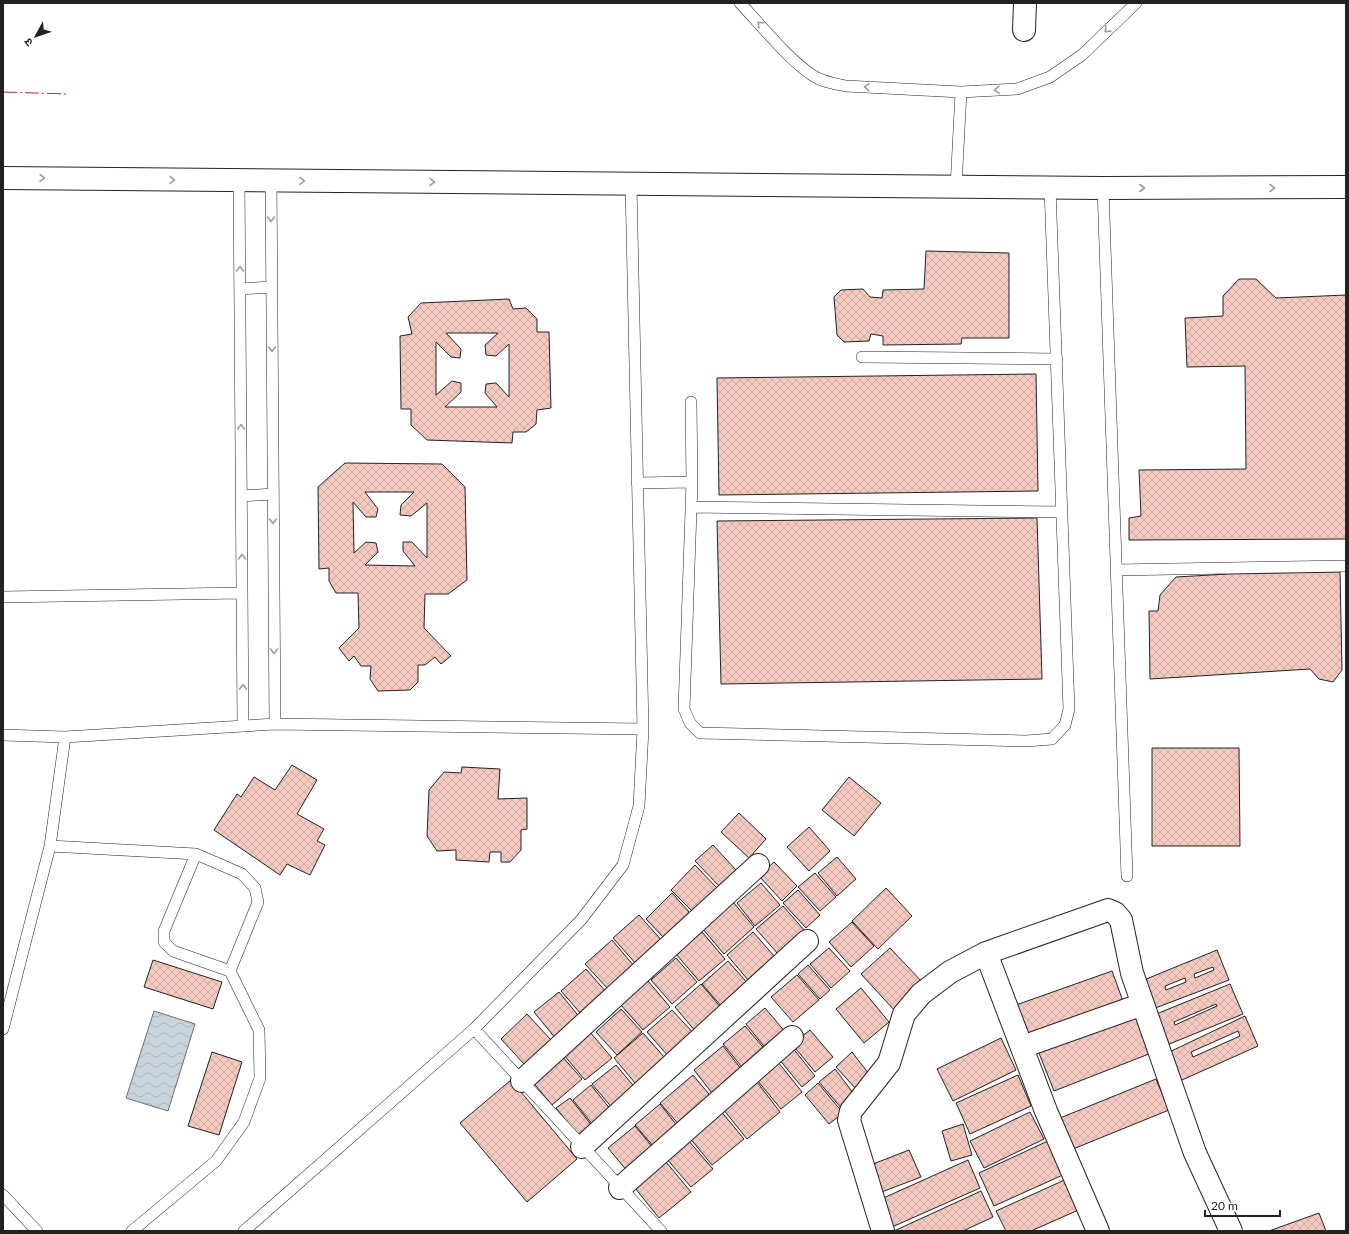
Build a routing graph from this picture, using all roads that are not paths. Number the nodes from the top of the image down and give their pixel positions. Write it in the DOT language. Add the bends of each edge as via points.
graph roads {
  1 [pos="740,3"];
  2 [pos="1025,3"];
  3 [pos="1136,3"];
  4 [pos="1024,30"];
  5 [pos="961,92"];
  6 [pos="3,178"];
  7 [pos="239,180"];
  8 [pos="271,180"];
  9 [pos="631,184"];
  10 [pos="956,187"];
  11 [pos="1346,187"];
  12 [pos="1050,188"];
  13 [pos="1103,188"];
  14 [pos="272,287"];
  15 [pos="240,289"];
  16 [pos="862,357"];
  17 [pos="1057,359"];
  18 [pos="691,402"];
  19 [pos="692,482"];
  20 [pos="637,483"];
  21 [pos="273,494"];
  22 [pos="242,496"];
  23 [pos="691,507"];
  24 [pos="1062,512"];
  25 [pos="1346,566"];
  26 [pos="1116,570"];
  27 [pos="242,593"];
  28 [pos="3,597"];
  29 [pos="275,724"];
  30 [pos="243,726"];
  31 [pos="643,729"];
  32 [pos="3,735"];
  33 [pos="65,737"];
  34 [pos="50,846"];
  35 [pos="196,854"];
  36 [pos="758,864"];
  37 [pos="1127,876"];
  38 [pos="806,941"];
  39 [pos="986,953"];
  40 [pos="230,971"];
  41 [pos="1143,1004"];
  42 [pos="3,1029"];
  43 [pos="474,1029"];
  44 [pos="792,1037"];
  45 [pos="1022,1047"];
  46 [pos="522,1081"];
  47 [pos="582,1147"];
  48 [pos="620,1188"];
  49 [pos="3,1195"];
  50 [pos="37,1231"];
  51 [pos="132,1231"];
  52 [pos="244,1231"];
  53 [pos="661,1231"];
  54 [pos="884,1231"];
  55 [pos="1098,1231"];
  56 [pos="1231,1231"];
  5 -- 1 [label="lane, one-way" via="830,83 812,75 794,60"];
  2 -- 4 [label="street"];
  3 -- 5 [label="lane, one-way" via="1082,54 1050,77 1017,89"];
  5 -- 10 [label="lane"];
  6 -- 7 [label="street, one-way"];
  7 -- 8 [label="street"];
  15 -- 7 [label="lane, one-way"];
  8 -- 9 [label="street, one-way"];
  8 -- 14 [label="lane, one-way"];
  9 -- 10 [label="street"];
  9 -- 20 [label="lane"];
  10 -- 12 [label="street"];
  13 -- 11 [label="street, one-way"];
  12 -- 13 [label="street"];
  12 -- 17 [label="lane"];
  13 -- 26 [label="lane"];
  14 -- 15 [label="lane"];
  14 -- 21 [label="lane, one-way"];
  22 -- 15 [label="lane, one-way"];
  16 -- 17 [label="lane"];
  17 -- 24 [label="lane"];
  18 -- 19 [label="lane"];
  19 -- 20 [label="lane"];
  19 -- 23 [label="lane"];
  20 -- 31 [label="lane"];
  21 -- 22 [label="lane"];
  21 -- 29 [label="lane, one-way"];
  27 -- 22 [label="lane, one-way"];
  23 -- 24 [label="lane"];
  23 -- 24 [label="lane" via="684,709 690,723 700,733 1026,742 1052,739 1065,725 1069,709"];
  25 -- 26 [label="lane"];
  26 -- 37 [label="lane"];
  27 -- 28 [label="lane"];
  30 -- 27 [label="lane, one-way"];
  29 -- 30 [label="lane"];
  29 -- 31 [label="lane"];
  30 -- 33 [label="lane"];
  31 -- 43 [label="lane" via="639,806 623,865 581,920"];
  32 -- 33 [label="lane"];
  33 -- 34 [label="lane"];
  34 -- 35 [label="lane"];
  34 -- 42 [label="lane"];
  35 -- 40 [label="lane" via="242,874 255,888 258,902"];
  35 -- 40 [label="lane" via="164,931 164,942 173,951"];
  36 -- 46 [label="street"];
  38 -- 47 [label="street"];
  39 -- 41 [label="street" via="1108,910 1121,920 1132,973"];
  39 -- 45 [label="street"];
  39 -- 54 [label="street" via="950,972 921,994 904,1014 889,1062 852,1111 850,1128"];
  40 -- 51 [label="lane" via="259,1030 260,1078 244,1122 216,1161"];
  41 -- 45 [label="street"];
  41 -- 56 [label="street" via="1195,1153"];
  43 -- 46 [label="lane"];
  43 -- 52 [label="lane"];
  44 -- 48 [label="street"];
  45 -- 55 [label="street" via="1046,1111"];
  46 -- 47 [label="lane"];
  47 -- 48 [label="lane"];
  48 -- 53 [label="lane"];
  49 -- 50 [label="lane"];
}
